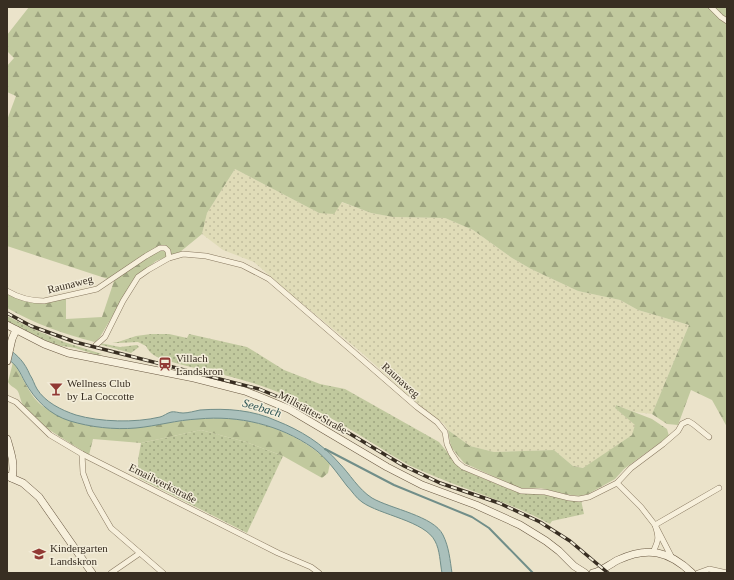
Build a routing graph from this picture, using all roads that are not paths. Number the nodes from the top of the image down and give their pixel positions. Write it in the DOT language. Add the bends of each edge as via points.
graph roads {
  1 [pos="711,7"];
  2 [pos="727,21"];
  3 [pos="169,258"];
  4 [pos="7,291"];
  5 [pos="7,325"];
  6 [pos="16,330"];
  7 [pos="96,345"];
  8 [pos="7,361"];
  9 [pos="7,398"];
  10 [pos="709,437"];
  11 [pos="7,439"];
  12 [pos="82,454"];
  13 [pos="10,477"];
  14 [pos="617,483"];
  15 [pos="719,488"];
  16 [pos="655,525"];
  17 [pos="653,552"];
  18 [pos="140,553"];
  19 [pos="671,556"];
  20 [pos="92,573"];
  21 [pos="111,573"];
  22 [pos="163,573"];
  23 [pos="319,573"];
  24 [pos="584,573"];
  25 [pos="593,573"];
  26 [pos="692,573"];
  27 [pos="698,573"];
  28 [pos="727,573"];
  1 -- 2 [label="street"];
  3 -- 4 [label="street, Raunaweg" via="166,248 160,248 97,289 44,301 18,297"];
  3 -- 7 [label="street, Raunaweg" via="138,277 106,337"];
  3 -- 14 [label="street, Raunaweg" via="183,254 206,256 242,265 269,279 416,407 437,422 445,432 451,453 457,462 466,468 521,491 545,492 574,498 589,497"];
  5 -- 6 [label="street, Millstätter Straße"];
  6 -- 8 [label="street"];
  6 -- 24 [label="street, Millstätter Straße" via="68,353 194,378 265,399 288,409 422,485 520,525 554,547"];
  9 -- 12 [label="street, Emailwerkstraße" via="16,402 50,435"];
  10 -- 14 [label="street, Raunaweg" via="688,421 682,424 678,431 631,468"];
  11 -- 13 [label="street" via="14,469"];
  12 -- 18 [label="street" via="83,473 90,492 111,528"];
  12 -- 23 [label="street, Emailwerkstraße"];
  13 -- 20 [label="street" via="23,483 39,497"];
  14 -- 16 [label="street" via="642,507"];
  15 -- 16 [label="street"];
  16 -- 17 [label="street" via="658,541"];
  16 -- 19 [label="street"];
  17 -- 19 [label="street"];
  17 -- 25 [label="street" via="628,556"];
  18 -- 21 [label="street"];
  18 -- 22 [label="street"];
  19 -- 26 [label="street"];
  27 -- 28 [label="street" via="710,569"];
}
